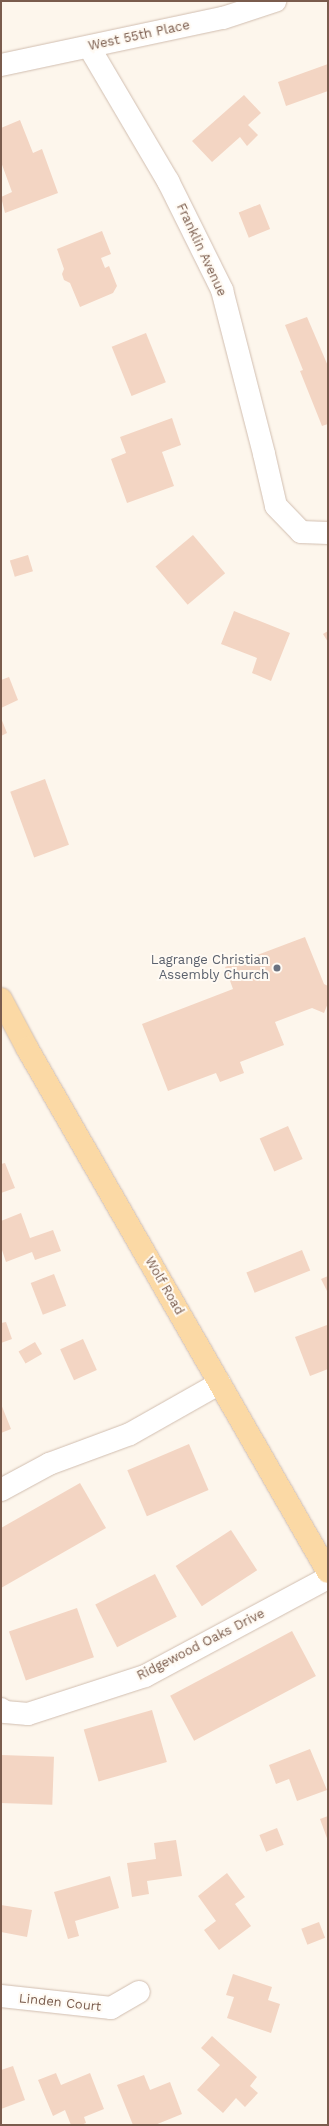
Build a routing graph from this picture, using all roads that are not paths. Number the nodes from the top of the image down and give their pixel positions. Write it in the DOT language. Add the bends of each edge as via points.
graph roads {
  1 [pos="275,1"];
  2 [pos="89,47"];
  3 [pos="1,65"];
  4 [pos="328,533"];
  5 [pos="1,999"];
  6 [pos="220,1383"];
  7 [pos="1,1490"];
  8 [pos="328,1572"];
  9 [pos="328,1578"];
  10 [pos="1,1709"];
  11 [pos="139,1992"];
  12 [pos="1,1996"];
  1 -- 2 [label="street, West 55th Place" via="222,18"];
  2 -- 3 [label="street, West 55th Place"];
  2 -- 4 [label="street, Franklin Avenue" via="168,181 222,290 276,506 301,532"];
  5 -- 6 [label="main road, Wolf Road"];
  6 -- 7 [label="street" via="130,1434 49,1464"];
  6 -- 8 [label="main road, Wolf Road"];
  9 -- 10 [label="street, Ridgewood Oaks Drive" via="145,1676 28,1714 5,1712"];
  11 -- 12 [label="street, Linden Court" via="111,2008"];
}
